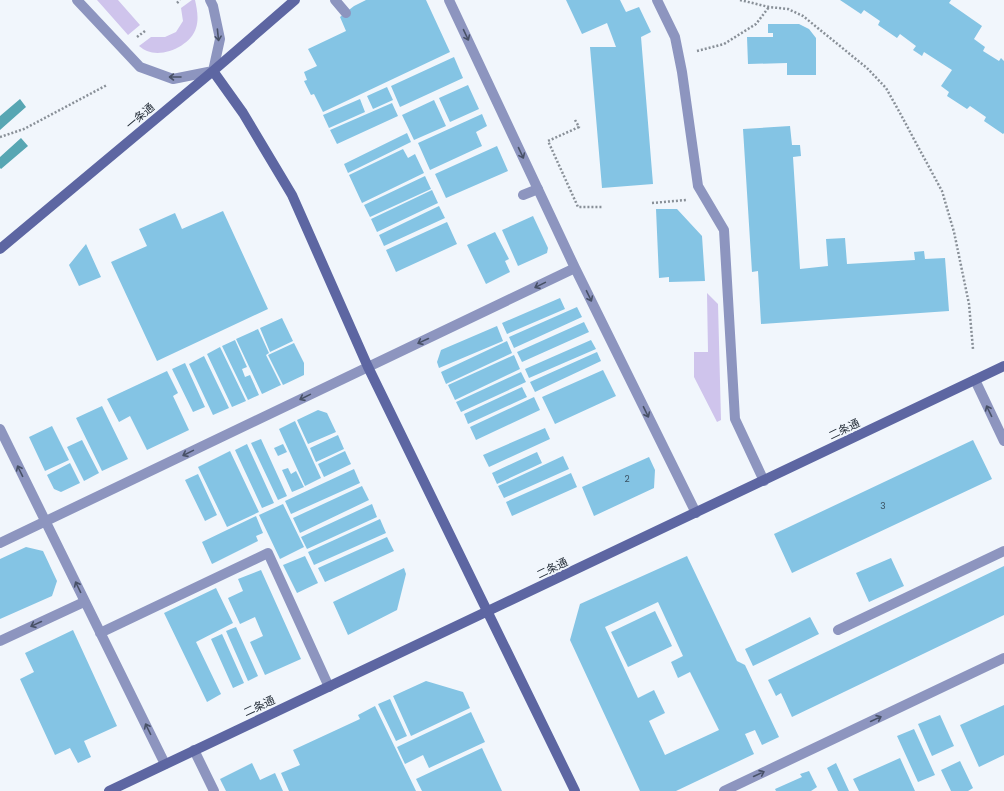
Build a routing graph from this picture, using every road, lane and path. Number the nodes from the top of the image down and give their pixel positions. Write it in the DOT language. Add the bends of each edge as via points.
graph roads {
  1 [pos="77,0"];
  2 [pos="180,0"];
  3 [pos="210,0"];
  4 [pos="295,0"];
  5 [pos="335,0"];
  6 [pos="449,0"];
  7 [pos="657,0"];
  8 [pos="740,0"];
  9 [pos="176,3"];
  10 [pos="769,7"];
  11 [pos="346,13"];
  12 [pos="678,55"];
  13 [pos="213,71"];
  14 [pos="106,85"];
  15 [pos="575,120"];
  16 [pos="0,137"];
  17 [pos="538,189"];
  18 [pos="523,195"];
  19 [pos="706,198"];
  20 [pos="652,203"];
  21 [pos="602,207"];
  22 [pos="0,249"];
  23 [pos="575,268"];
  24 [pos="973,349"];
  25 [pos="1004,366"];
  26 [pos="368,367"];
  27 [pos="975,380"];
  28 [pos="0,429"];
  29 [pos="1004,441"];
  30 [pos="764,481"];
  31 [pos="696,512"];
  32 [pos="45,522"];
  33 [pos="0,543"];
  34 [pos="1004,551"];
  35 [pos="84,602"];
  36 [pos="488,612"];
  37 [pos="838,630"];
  38 [pos="100,633"];
  39 [pos="0,641"];
  40 [pos="1004,658"];
  41 [pos="329,687"];
  42 [pos="194,750"];
  43 [pos="165,764"];
  44 [pos="109,791"];
  45 [pos="214,791"];
  46 [pos="575,791"];
  47 [pos="724,791"];
  13 -- 1 [label="street, one-way" via="173,79 140,67"];
  2 -- 9 [label="path"];
  3 -- 13 [label="street, one-way" via="214,6 220,39"];
  4 -- 13 [label="street, 一条通"];
  5 -- 11 [label="street"];
  6 -- 17 [label="street, one-way"];
  7 -- 12 [label="street" via="675,37"];
  8 -- 10 [label="path"];
  10 -- 12 [label="path" via="756,24 724,44"];
  10 -- 24 [label="path" via="788,9 803,16 867,68 886,88 942,191 954,232 969,304"];
  12 -- 19 [label="street" via="698,186"];
  13 -- 22 [label="street, 一条通"];
  13 -- 26 [label="street" via="243,113 292,195"];
  14 -- 16 [label="path" via="24,129"];
  15 -- 21 [label="path" via="579,127 548,141 578,207"];
  17 -- 18 [label="street"];
  17 -- 23 [label="street"];
  19 -- 20 [label="path"];
  19 -- 30 [label="street" via="724,230 735,419"];
  23 -- 26 [label="street, one-way"];
  23 -- 31 [label="street, one-way"];
  25 -- 27 [label="street, 二条通"];
  26 -- 32 [label="street, one-way"];
  26 -- 36 [label="street"];
  29 -- 27 [label="street, one-way"];
  27 -- 30 [label="street, 二条通"];
  32 -- 28 [label="street, one-way"];
  30 -- 31 [label="street, 二条通"];
  31 -- 36 [label="street, 二条通"];
  32 -- 33 [label="street"];
  35 -- 32 [label="street, one-way"];
  34 -- 37 [label="street"];
  35 -- 38 [label="street"];
  35 -- 39 [label="street, one-way"];
  36 -- 41 [label="street, 二条通"];
  36 -- 46 [label="street"];
  38 -- 41 [label="street" via="268,553"];
  43 -- 38 [label="street, one-way"];
  47 -- 40 [label="street, one-way"];
  41 -- 42 [label="street, 二条通"];
  42 -- 43 [label="street, 二条通"];
  42 -- 45 [label="street"];
  43 -- 44 [label="street, 二条通"];
}
